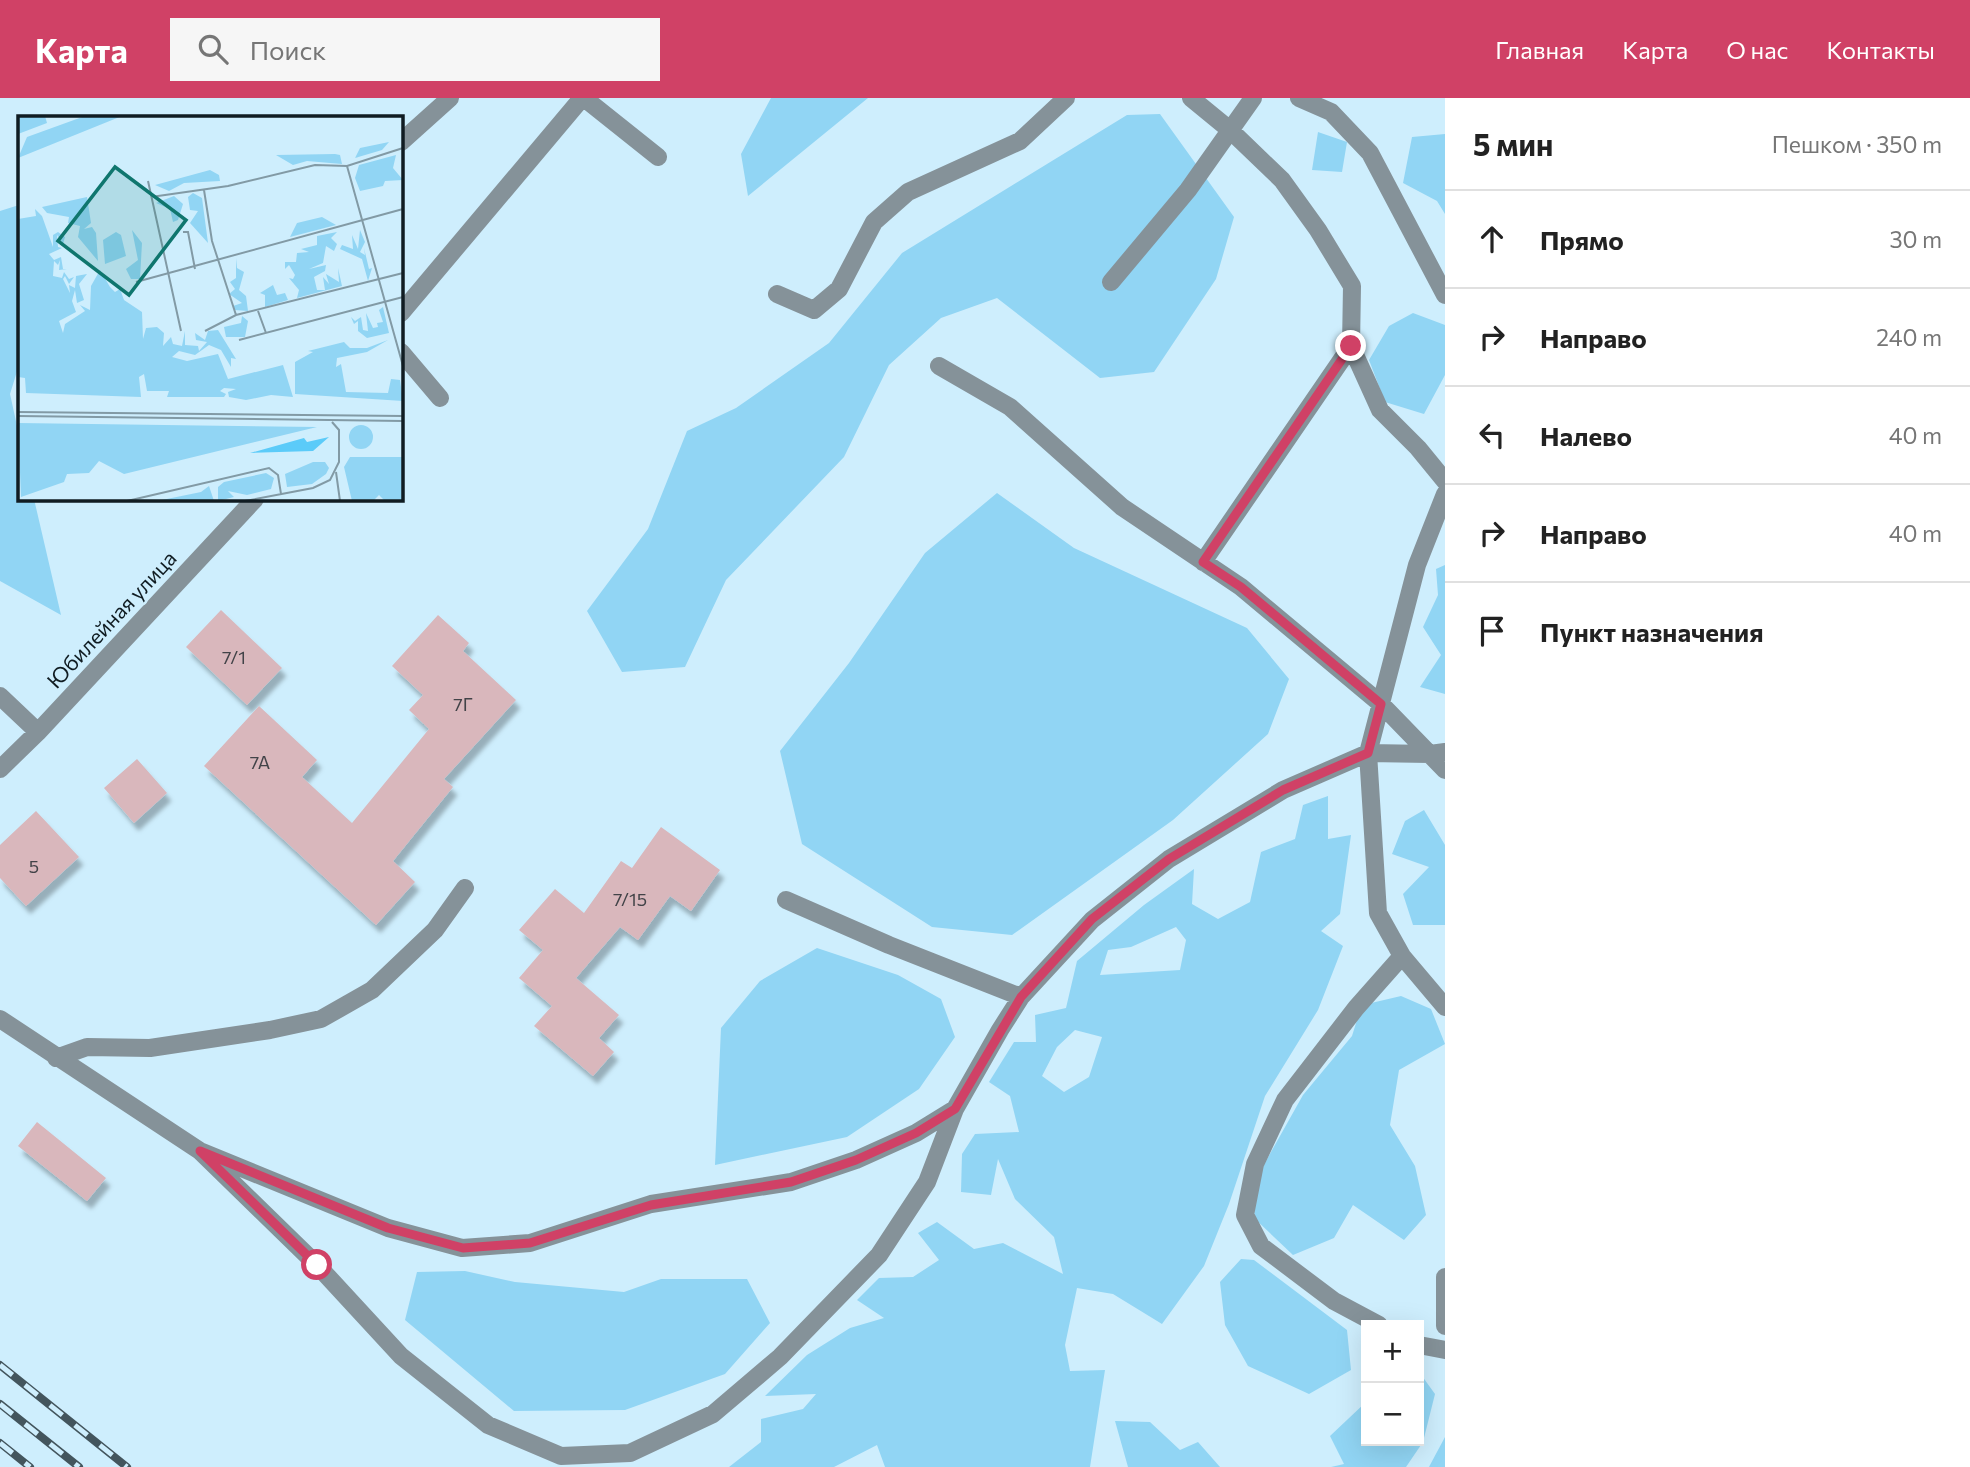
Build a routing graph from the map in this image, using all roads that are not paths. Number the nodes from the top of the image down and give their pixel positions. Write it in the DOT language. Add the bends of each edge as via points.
graph roads {
  1 [pos="450,98"];
  2 [pos="583,98"];
  3 [pos="1066,98"];
  4 [pos="1191,98"];
  5 [pos="1253,98"];
  6 [pos="1299,98"];
  7 [pos="1230,130"];
  8 [pos="402,141"];
  9 [pos="658,157"];
  10 [pos="1111,282"];
  11 [pos="777,294"];
  12 [pos="1445,295"];
  13 [pos="402,312"];
  14 [pos="1351,346"];
  15 [pos="402,353"];
  16 [pos="939,366"];
  17 [pos="440,398"];
  18 [pos="1445,481"];
  19 [pos="1445,494"];
  20 [pos="254,500"];
  21 [pos="1203,562"];
  22 [pos="0,696"];
  23 [pos="1381,704"];
  24 [pos="38,732"];
  25 [pos="1368,753"];
  26 [pos="1437,753"];
  27 [pos="0,769"];
  28 [pos="1445,770"];
  29 [pos="465,888"];
  30 [pos="786,900"];
  31 [pos="1402,956"];
  32 [pos="1021,997"];
  33 [pos="1445,1007"];
  34 [pos="0,1019"];
  35 [pos="57,1058"];
  36 [pos="955,1109"];
  37 [pos="200,1151"];
  38 [pos="1445,1277"];
  39 [pos="1370,1320"];
  40 [pos="1445,1326"];
  41 [pos="1424,1346"];
  42 [pos="1445,1350"];
  1 -- 8 [label="street"];
  2 -- 9 [label="street"];
  2 -- 13 [label="street"];
  3 -- 11 [label="street" via="1020,141 908,192 874,222 839,289 814,310"];
  4 -- 7 [label="street"];
  5 -- 7 [label="street"];
  6 -- 12 [label="street" via="1331,112 1370,153"];
  7 -- 10 [label="street" via="1188,190"];
  7 -- 14 [label="street" via="1282,180 1352,286"];
  14 -- 18 [label="street" via="1380,410"];
  14 -- 21 [label="street"];
  15 -- 17 [label="street"];
  16 -- 21 [label="street" via="1010,407 1122,507"];
  19 -- 23 [label="street" via="1418,565"];
  20 -- 24 [label="street, Юбилейная улица"];
  21 -- 23 [label="street" via="1241,587"];
  22 -- 24 [label="street"];
  23 -- 25 [label="street"];
  23 -- 26 [label="street"];
  24 -- 27 [label="street, Юбилейная улица"];
  25 -- 26 [label="street"];
  25 -- 31 [label="street" via="1378,913"];
  25 -- 32 [label="street" via="1283,790 1169,859 1092,919"];
  26 -- 28 [label="street"];
  29 -- 35 [label="street" via="435,930 372,990 321,1019 150,1048 87,1047"];
  30 -- 32 [label="street"];
  31 -- 33 [label="street"];
  31 -- 39 [label="street" via="1285,1100 1255,1164 1245,1215 1261,1246 1334,1301"];
  32 -- 36 [label="street"];
  34 -- 35 [label="street"];
  35 -- 37 [label="street"];
  36 -- 37 [label="street" via="856,1160 791,1182 651,1205 530,1243 463,1248 388,1228"];
  36 -- 37 [label="street" via="927,1182 879,1255 779,1357 713,1413 630,1453 561,1456 488,1425 401,1356 317,1265"];
  38 -- 40 [label="street"];
  41 -- 42 [label="street"];
}
